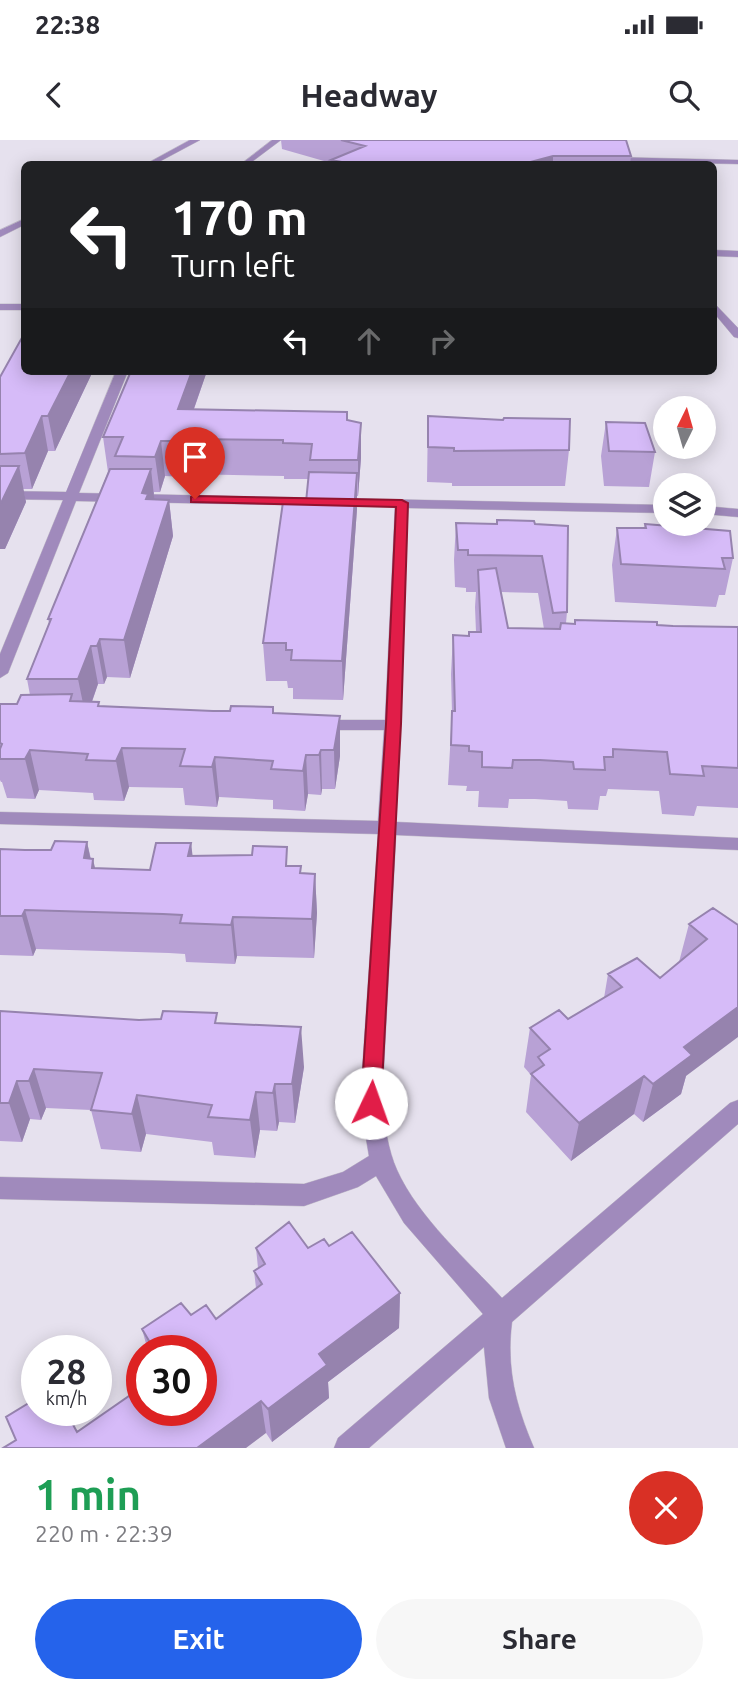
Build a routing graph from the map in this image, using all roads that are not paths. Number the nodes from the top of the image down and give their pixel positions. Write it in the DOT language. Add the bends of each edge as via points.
graph roads {
  1 [pos="197,140"];
  2 [pos="277,140"];
  3 [pos="598,159"];
  4 [pos="156,161"];
  5 [pos="249,161"];
  6 [pos="691,161"];
  7 [pos="717,162"];
  8 [pos="738,162"];
  9 [pos="21,224"];
  10 [pos="0,234"];
  11 [pos="717,253"];
  12 [pos="738,254"];
  13 [pos="0,307"];
  14 [pos="21,307"];
  15 [pos="717,310"];
  16 [pos="738,335"];
  17 [pos="120,375"];
  18 [pos="0,495"];
  19 [pos="73,496"];
  20 [pos="402,503"];
  21 [pos="653,509"];
  22 [pos="716,511"];
  23 [pos="738,513"];
  24 [pos="0,673"];
  25 [pos="393,724"];
  26 [pos="299,725"];
  27 [pos="0,818"];
  28 [pos="388,828"];
  29 [pos="738,844"];
  30 [pos="738,1110"];
  31 [pos="383,1160"];
  32 [pos="0,1188"];
  33 [pos="500,1314"];
  34 [pos="348,1448"];
  35 [pos="520,1448"];
  1 -- 4 [label="street"];
  2 -- 5 [label="street"];
  3 -- 6 [label="street"];
  7 -- 8 [label="street"];
  9 -- 10 [label="street"];
  11 -- 12 [label="street"];
  13 -- 14 [label="street"];
  15 -- 16 [label="street"];
  17 -- 19 [label="street"];
  18 -- 19 [label="street"];
  19 -- 20 [label="street"];
  19 -- 24 [label="street"];
  20 -- 21 [label="street"];
  20 -- 25 [label="street"];
  22 -- 23 [label="street"];
  25 -- 26 [label="street"];
  25 -- 28 [label="street"];
  27 -- 28 [label="street"];
  28 -- 29 [label="street"];
  28 -- 31 [label="street" via="371,1103"];
  30 -- 33 [label="street"];
  31 -- 32 [label="street" via="350,1180 304,1195"];
  31 -- 33 [label="street" via="390,1181 418,1220"];
  33 -- 34 [label="street"];
  33 -- 35 [label="street" via="495,1346 497,1380 505,1416"];
}
